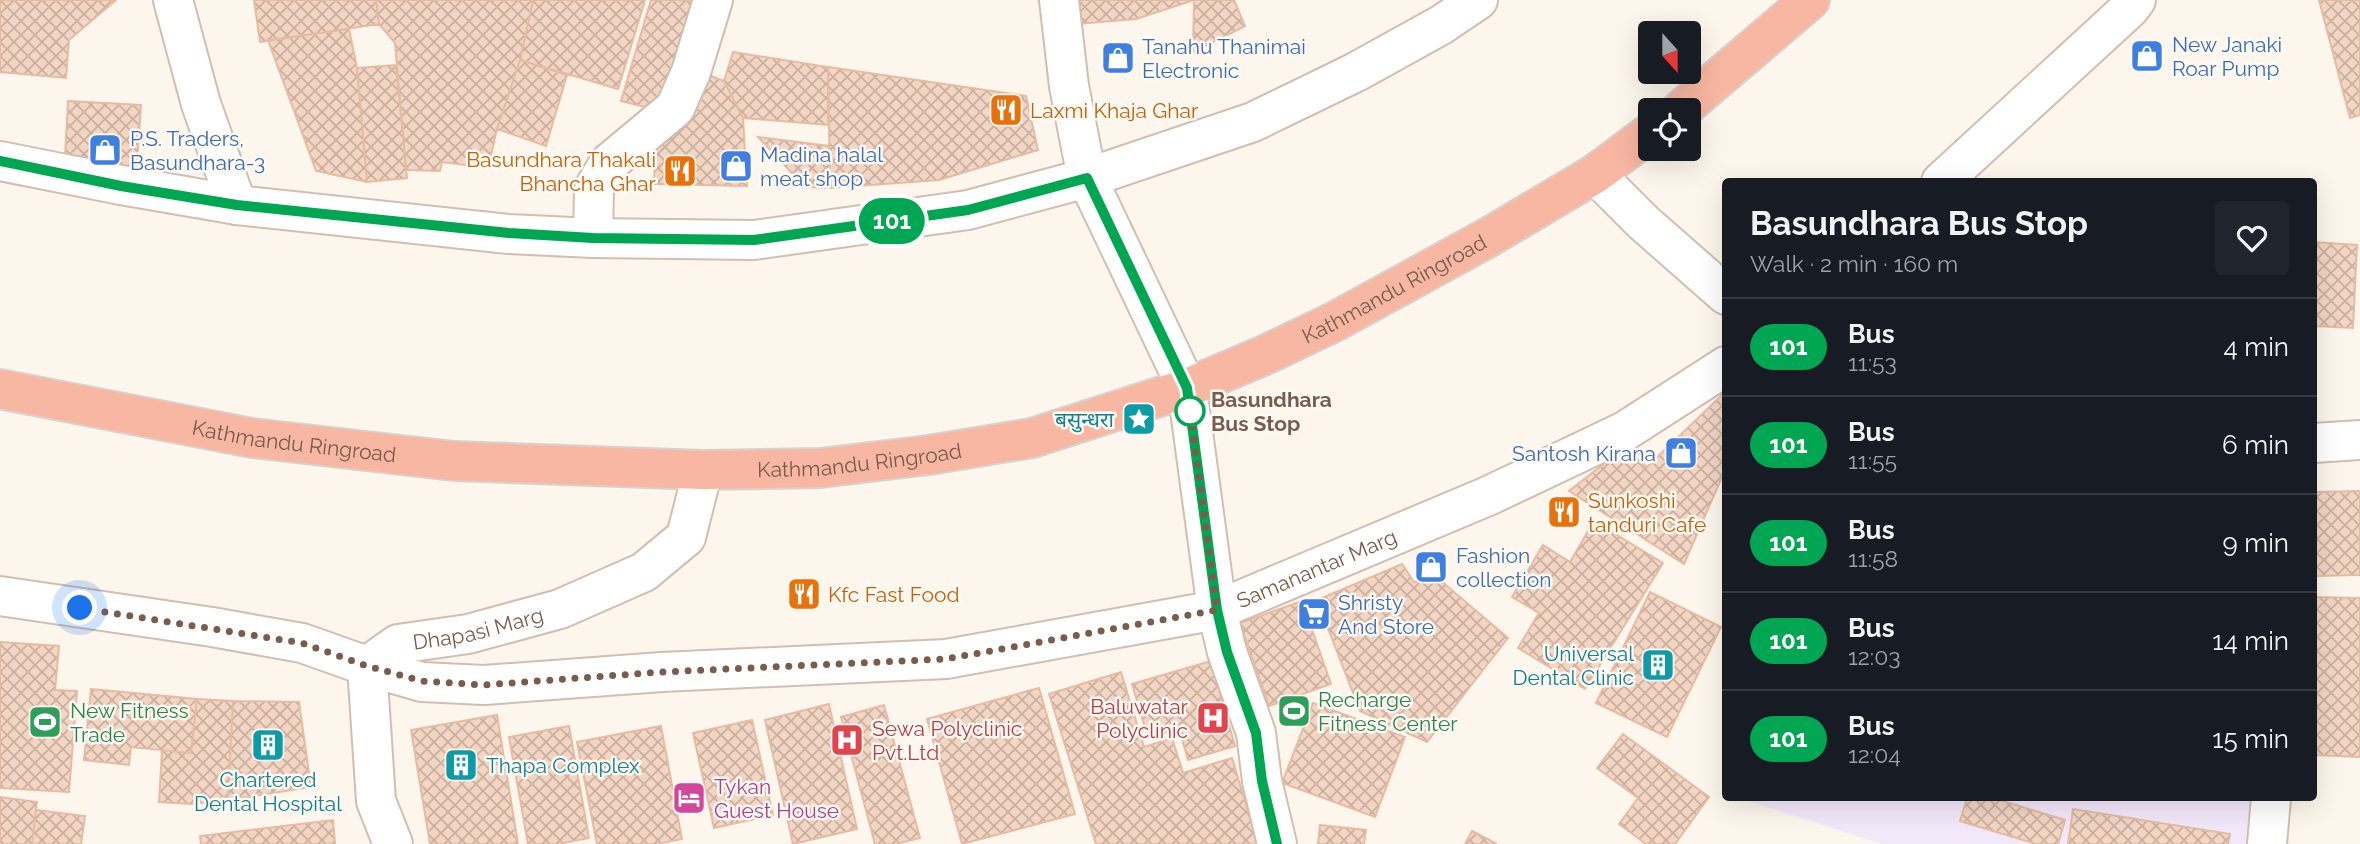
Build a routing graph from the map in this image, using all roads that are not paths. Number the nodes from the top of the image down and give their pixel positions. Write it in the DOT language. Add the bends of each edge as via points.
graph roads {
  1 [pos="173,0"];
  2 [pos="713,0"];
  3 [pos="1059,0"];
  4 [pos="1478,0"];
  5 [pos="1810,0"];
  6 [pos="2136,0"];
  7 [pos="1695,98"];
  8 [pos="1638,142"];
  9 [pos="0,161"];
  10 [pos="1595,174"];
  11 [pos="1087,178"];
  12 [pos="1945,178"];
  13 [pos="237,205"];
  14 [pos="593,238"];
  15 [pos="1722,291"];
  16 [pos="1722,369"];
  17 [pos="1187,388"];
  18 [pos="0,389"];
  19 [pos="2360,440"];
  20 [pos="2317,443"];
  21 [pos="704,470"];
  22 [pos="0,596"];
  23 [pos="1217,610"];
  24 [pos="367,666"];
  25 [pos="2271,801"];
  26 [pos="393,844"];
  27 [pos="1277,844"];
  28 [pos="2267,844"];
  1 -- 13 [label="street" via="201,104"];
  2 -- 14 [label="street" via="675,108 609,163 594,188"];
  3 -- 11 [label="street"];
  4 -- 11 [label="street" via="1356,72 1253,122"];
  5 -- 7 [label="highway"];
  6 -- 12 [label="street"];
  8 -- 10 [label="highway, Kathmandu Ringroad"];
  9 -- 13 [label="street"];
  10 -- 15 [label="street"];
  10 -- 17 [label="highway, Kathmandu Ringroad" via="1334,322"];
  11 -- 14 [label="street" via="968,210 754,240"];
  11 -- 17 [label="street"];
  13 -- 14 [label="street"];
  16 -- 23 [label="street, Samanantar Marg" via="1625,431 1488,496"];
  17 -- 21 [label="highway, Kathmandu Ringroad" via="1032,438 820,468"];
  17 -- 23 [label="street"];
  18 -- 21 [label="highway, Kathmandu Ringroad" via="252,438 454,461"];
  19 -- 20 [label="street"];
  21 -- 24 [label="street, Dhapasi Marg" via="686,537 644,572 560,609 468,634 398,644"];
  22 -- 24 [label="street, Samanantar Marg" via="302,643"];
  23 -- 24 [label="street, Samanantar Marg" via="946,659 484,685 422,681"];
  23 -- 27 [label="street" via="1256,733"];
  24 -- 26 [label="street" via="376,801"];
  25 -- 28 [label="street"];
}
